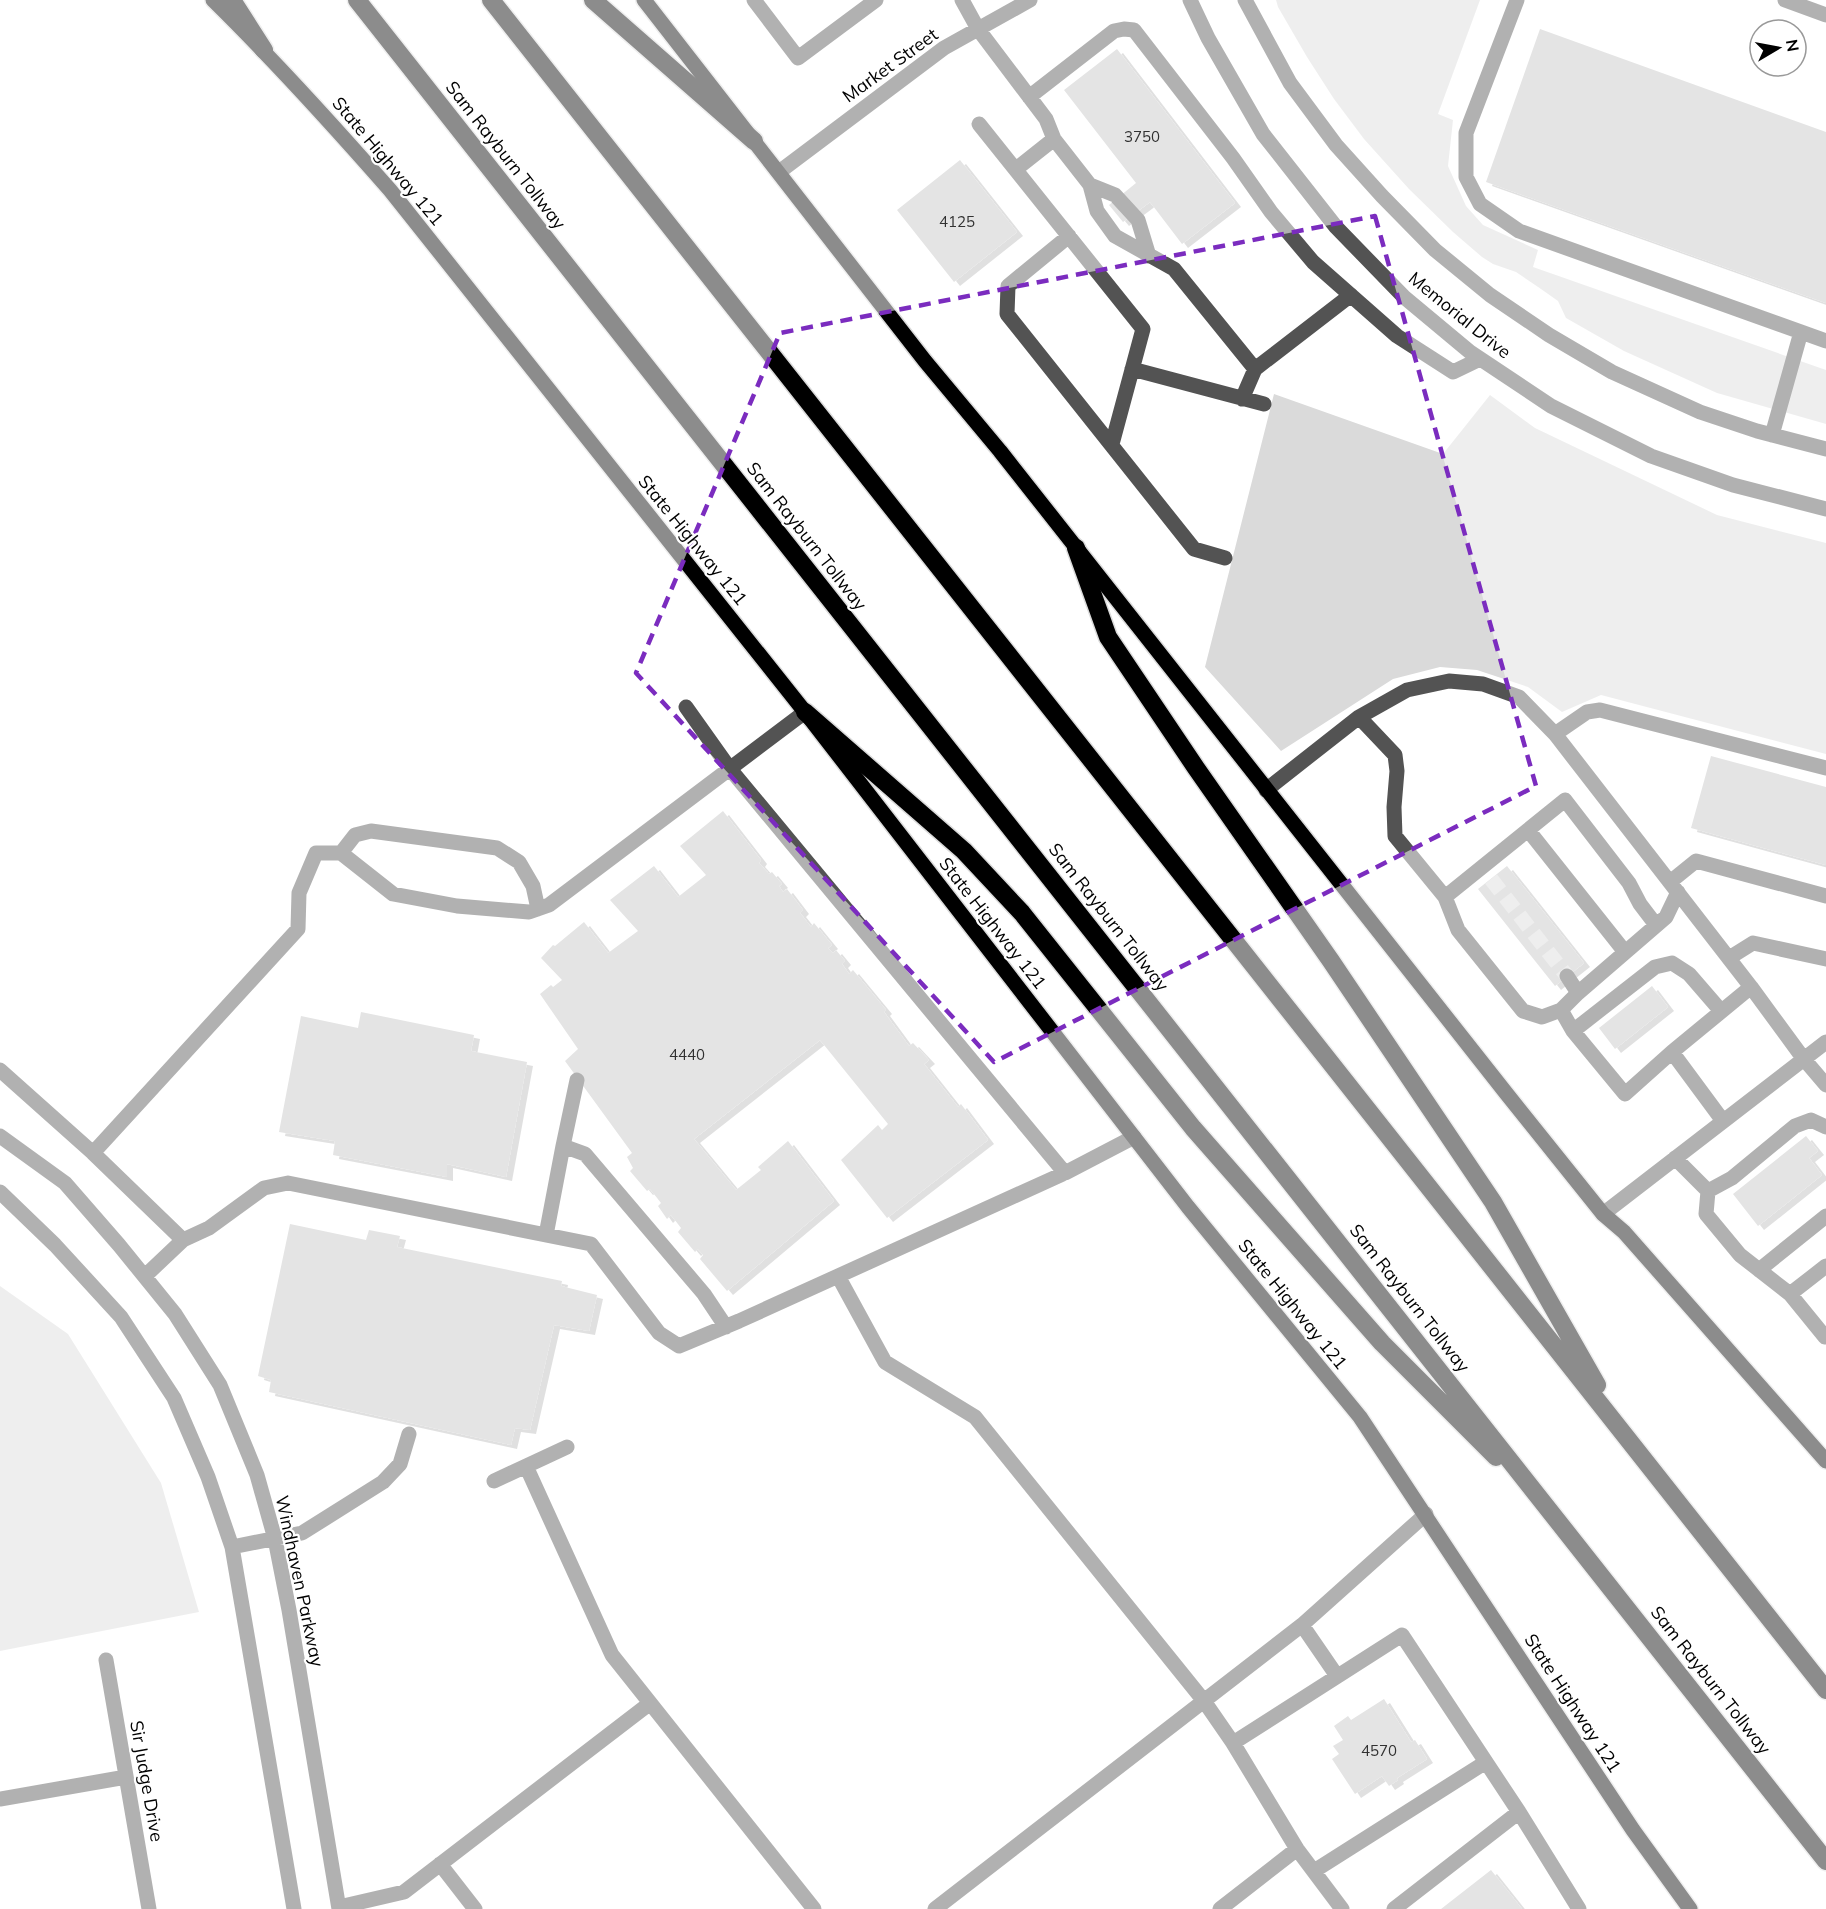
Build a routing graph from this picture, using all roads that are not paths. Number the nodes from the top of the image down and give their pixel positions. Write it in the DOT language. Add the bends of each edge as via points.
graph roads {
  1 [pos="213,0"];
  2 [pos="232,0"];
  3 [pos="357,0"];
  4 [pos="491,0"];
  5 [pos="593,0"];
  6 [pos="644,0"];
  7 [pos="754,0"];
  8 [pos="876,0"];
  9 [pos="962,0"];
  10 [pos="1030,0"];
  11 [pos="1190,0"];
  12 [pos="1245,0"];
  13 [pos="1517,0"];
  14 [pos="1785,0"];
  15 [pos="1826,15"];
  16 [pos="978,29"];
  17 [pos="264,50"];
  18 [pos="1029,97"];
  19 [pos="979,124"];
  20 [pos="1054,139"];
  21 [pos="754,141"];
  22 [pos="1016,169"];
  23 [pos="778,172"];
  24 [pos="1090,185"];
  25 [pos="1069,236"];
  26 [pos="1149,256"];
  27 [pos="1351,295"];
  28 [pos="1801,332"];
  29 [pos="1826,341"];
  30 [pos="1480,359"];
  31 [pos="1132,369"];
  32 [pos="1255,369"];
  33 [pos="1242,399"];
  34 [pos="1264,404"];
  35 [pos="1772,435"];
  36 [pos="1112,444"];
  37 [pos="1826,449"];
  38 [pos="1826,509"];
  39 [pos="1076,548"];
  40 [pos="1226,558"];
  41 [pos="686,707"];
  42 [pos="805,712"];
  43 [pos="1359,717"];
  44 [pos="1555,734"];
  45 [pos="1826,768"];
  46 [pos="730,769"];
  47 [pos="1266,790"];
  48 [pos="1528,830"];
  49 [pos="341,854"];
  50 [pos="1674,887"];
  51 [pos="1826,896"];
  52 [pos="1445,897"];
  53 [pos="538,909"];
  54 [pos="1656,925"];
  55 [pos="1625,952"];
  56 [pos="1729,958"];
  57 [pos="1826,959"];
  58 [pos="1567,976"];
  59 [pos="1751,987"];
  60 [pos="1578,993"];
  61 [pos="1561,1010"];
  62 [pos="1721,1011"];
  63 [pos="1574,1031"];
  64 [pos="1826,1042"];
  65 [pos="1672,1052"];
  66 [pos="1803,1058"];
  67 [pos="0,1070"];
  68 [pos="577,1080"];
  69 [pos="1826,1085"];
  70 [pos="1723,1121"];
  71 [pos="1826,1127"];
  72 [pos="0,1136"];
  73 [pos="1134,1137"];
  74 [pos="563,1146"];
  75 [pos="93,1153"];
  76 [pos="1675,1158"];
  77 [pos="1065,1173"];
  78 [pos="1708,1191"];
  79 [pos="0,1192"];
  80 [pos="1603,1214"];
  81 [pos="1826,1216"];
  82 [pos="546,1235"];
  83 [pos="183,1240"];
  84 [pos="1826,1266"];
  85 [pos="1759,1270"];
  86 [pos="145,1276"];
  87 [pos="838,1276"];
  88 [pos="1790,1294"];
  89 [pos="726,1327"];
  90 [pos="1826,1337"];
  91 [pos="409,1434"];
  92 [pos="1626,1436"];
  93 [pos="567,1447"];
  94 [pos="1826,1461"];
  95 [pos="526,1466"];
  96 [pos="494,1481"];
  97 [pos="1426,1514"];
  98 [pos="1557,1518"];
  99 [pos="275,1539"];
  100 [pos="232,1547"];
  101 [pos="1302,1625"];
  102 [pos="106,1660"];
  103 [pos="1337,1676"];
  104 [pos="1826,1690"];
  105 [pos="1204,1701"];
  106 [pos="649,1704"];
  107 [pos="1233,1743"];
  108 [pos="1486,1762"];
  109 [pos="126,1777"];
  110 [pos="0,1799"];
  111 [pos="1519,1812"];
  112 [pos="1297,1849"];
  113 [pos="1826,1861"];
  114 [pos="440,1864"];
  115 [pos="1314,1871"];
  116 [pos="1403,1906"];
  117 [pos="339,1908"];
  118 [pos="149,1909"];
  119 [pos="294,1909"];
  120 [pos="475,1909"];
  121 [pos="814,1909"];
  122 [pos="935,1909"];
  123 [pos="1220,1909"];
  124 [pos="1342,1909"];
  125 [pos="1579,1909"];
  126 [pos="1690,1909"];
  1 -- 17 [label="main road, State Highway 121"];
  2 -- 17 [label="highway"];
  3 -- 98 [label="highway, Sam Rayburn Tollway"];
  4 -- 92 [label="highway"];
  5 -- 21 [label="highway"];
  6 -- 21 [label="main road"];
  7 -- 8 [label="street" via="798,58"];
  9 -- 16 [label="street"];
  10 -- 16 [label="street, Market Street"];
  11 -- 30 [label="street, Memorial Drive" via="1263,134 1335,227 1404,297"];
  12 -- 35 [label="street, Memorial Drive" via="1290,83 1329,136 1435,250 1490,295 1612,372 1700,412"];
  13 -- 28 [label="street" via="1466,133 1466,177 1480,204 1519,231"];
  14 -- 15 [label="street"];
  16 -- 18 [label="street"];
  16 -- 23 [label="street, Market Street" via="944,48"];
  17 -- 42 [label="main road, State Highway 121" via="390,190"];
  18 -- 20 [label="street" via="1046,119"];
  18 -- 27 [label="street" via="1114,31 1134,30 1270,212 1313,262"];
  19 -- 22 [label="street"];
  20 -- 22 [label="street"];
  20 -- 24 [label="street"];
  21 -- 23 [label="main road"];
  22 -- 25 [label="street"];
  23 -- 39 [label="main road"];
  24 -- 26 [label="street" via="1097,211 1115,236"];
  24 -- 26 [label="street" via="1115,195 1138,220"];
  25 -- 31 [label="street" via="1143,329"];
  25 -- 36 [label="street" via="1008,286 1007,314"];
  26 -- 32 [label="street" via="1174,269"];
  27 -- 30 [label="street" via="1397,336 1453,372"];
  27 -- 32 [label="street"];
  28 -- 29 [label="street"];
  28 -- 35 [label="street"];
  30 -- 38 [label="street, Memorial Drive" via="1551,406 1651,456 1733,484"];
  31 -- 33 [label="street"];
  31 -- 36 [label="street"];
  32 -- 33 [label="street"];
  33 -- 34 [label="street"];
  35 -- 37 [label="street, Memorial Drive"];
  36 -- 40 [label="street" via="1194,549"];
  39 -- 47 [label="main road"];
  39 -- 92 [label="highway" via="1108,637 1493,1202"];
  41 -- 46 [label="street"];
  42 -- 46 [label="street"];
  42 -- 73 [label="main road, State Highway 121"];
  42 -- 98 [label="highway" via="964,851 1015,906 1193,1128 1382,1343"];
  43 -- 44 [label="street" via="1407,690 1449,681 1483,684 1519,697"];
  43 -- 47 [label="street"];
  43 -- 52 [label="street" via="1395,755 1395,836"];
  44 -- 45 [label="street" via="1587,712 1600,710"];
  44 -- 50 [label="street"];
  46 -- 53 [label="street" via="549,905"];
  46 -- 77 [label="street"];
  47 -- 80 [label="main road"];
  48 -- 52 [label="street" via="1486,873"];
  48 -- 54 [label="street" via="1565,800"];
  48 -- 55 [label="street"];
  49 -- 53 [label="street" via="393,894 456,906 529,912"];
  49 -- 53 [label="street" via="355,836 371,831 497,848 519,862 533,886"];
  49 -- 75 [label="street" via="316,853 299,893 298,929"];
  50 -- 51 [label="street" via="1695,861"];
  50 -- 54 [label="street" via="1666,916"];
  50 -- 56 [label="street"];
  52 -- 61 [label="street" via="1458,930 1523,1011 1542,1017"];
  54 -- 55 [label="street"];
  55 -- 60 [label="street"];
  56 -- 57 [label="street" via="1753,943"];
  56 -- 59 [label="street"];
  58 -- 60 [label="street"];
  59 -- 62 [label="street"];
  59 -- 66 [label="street"];
  60 -- 61 [label="street"];
  61 -- 63 [label="street"];
  62 -- 63 [label="street" via="1689,974 1671,963 1655,967"];
  62 -- 65 [label="street"];
  63 -- 65 [label="street" via="1625,1094"];
  64 -- 66 [label="street"];
  65 -- 70 [label="street"];
  66 -- 69 [label="street"];
  66 -- 70 [label="street"];
  67 -- 75 [label="street"];
  68 -- 74 [label="street"];
  70 -- 76 [label="street"];
  71 -- 78 [label="street" via="1811,1120 1795,1126 1732,1178"];
  72 -- 86 [label="street, Windhaven Parkway" via="65,1183"];
  73 -- 77 [label="street"];
  73 -- 97 [label="main road, State Highway 121" via="1360,1417"];
  74 -- 82 [label="street"];
  74 -- 89 [label="street" via="585,1154 704,1294"];
  75 -- 83 [label="street"];
  76 -- 78 [label="street"];
  76 -- 80 [label="street"];
  77 -- 87 [label="street"];
  78 -- 85 [label="street" via="1706,1214 1740,1255"];
  79 -- 100 [label="street" via="121,1317 174,1398"];
  80 -- 94 [label="main road" via="1624,1232"];
  81 -- 85 [label="street"];
  82 -- 83 [label="street" via="288,1183 264,1188 209,1228"];
  82 -- 89 [label="street" via="591,1244 659,1333 679,1346"];
  83 -- 86 [label="street"];
  84 -- 88 [label="street"];
  85 -- 88 [label="street"];
  86 -- 99 [label="street, Windhaven Parkway" via="175,1314 220,1385 257,1475"];
  87 -- 89 [label="street"];
  87 -- 105 [label="street" via="885,1362 975,1417"];
  88 -- 90 [label="street"];
  91 -- 99 [label="street" via="400,1464 383,1482 302,1533"];
  92 -- 104 [label="highway"];
  93 -- 95 [label="street"];
  95 -- 96 [label="street"];
  95 -- 106 [label="street" via="612,1655"];
  97 -- 101 [label="street"];
  97 -- 126 [label="main road, State Highway 121" via="1633,1830"];
  98 -- 113 [label="highway, Sam Rayburn Tollway"];
  99 -- 100 [label="street"];
  99 -- 117 [label="street, Windhaven Parkway"];
  100 -- 119 [label="street"];
  101 -- 103 [label="street"];
  101 -- 105 [label="street"];
  102 -- 109 [label="street, Sir Judge Drive"];
  103 -- 107 [label="street"];
  103 -- 108 [label="street" via="1402,1635"];
  105 -- 107 [label="street"];
  105 -- 122 [label="street"];
  106 -- 114 [label="street"];
  106 -- 121 [label="street"];
  107 -- 112 [label="street"];
  108 -- 111 [label="street"];
  108 -- 115 [label="street"];
  109 -- 110 [label="street"];
  109 -- 118 [label="street, Sir Judge Drive"];
  111 -- 116 [label="street"];
  111 -- 125 [label="street"];
  112 -- 115 [label="street"];
  112 -- 123 [label="street"];
  114 -- 117 [label="street" via="404,1892"];
  114 -- 120 [label="street"];
  115 -- 124 [label="street"];
}
